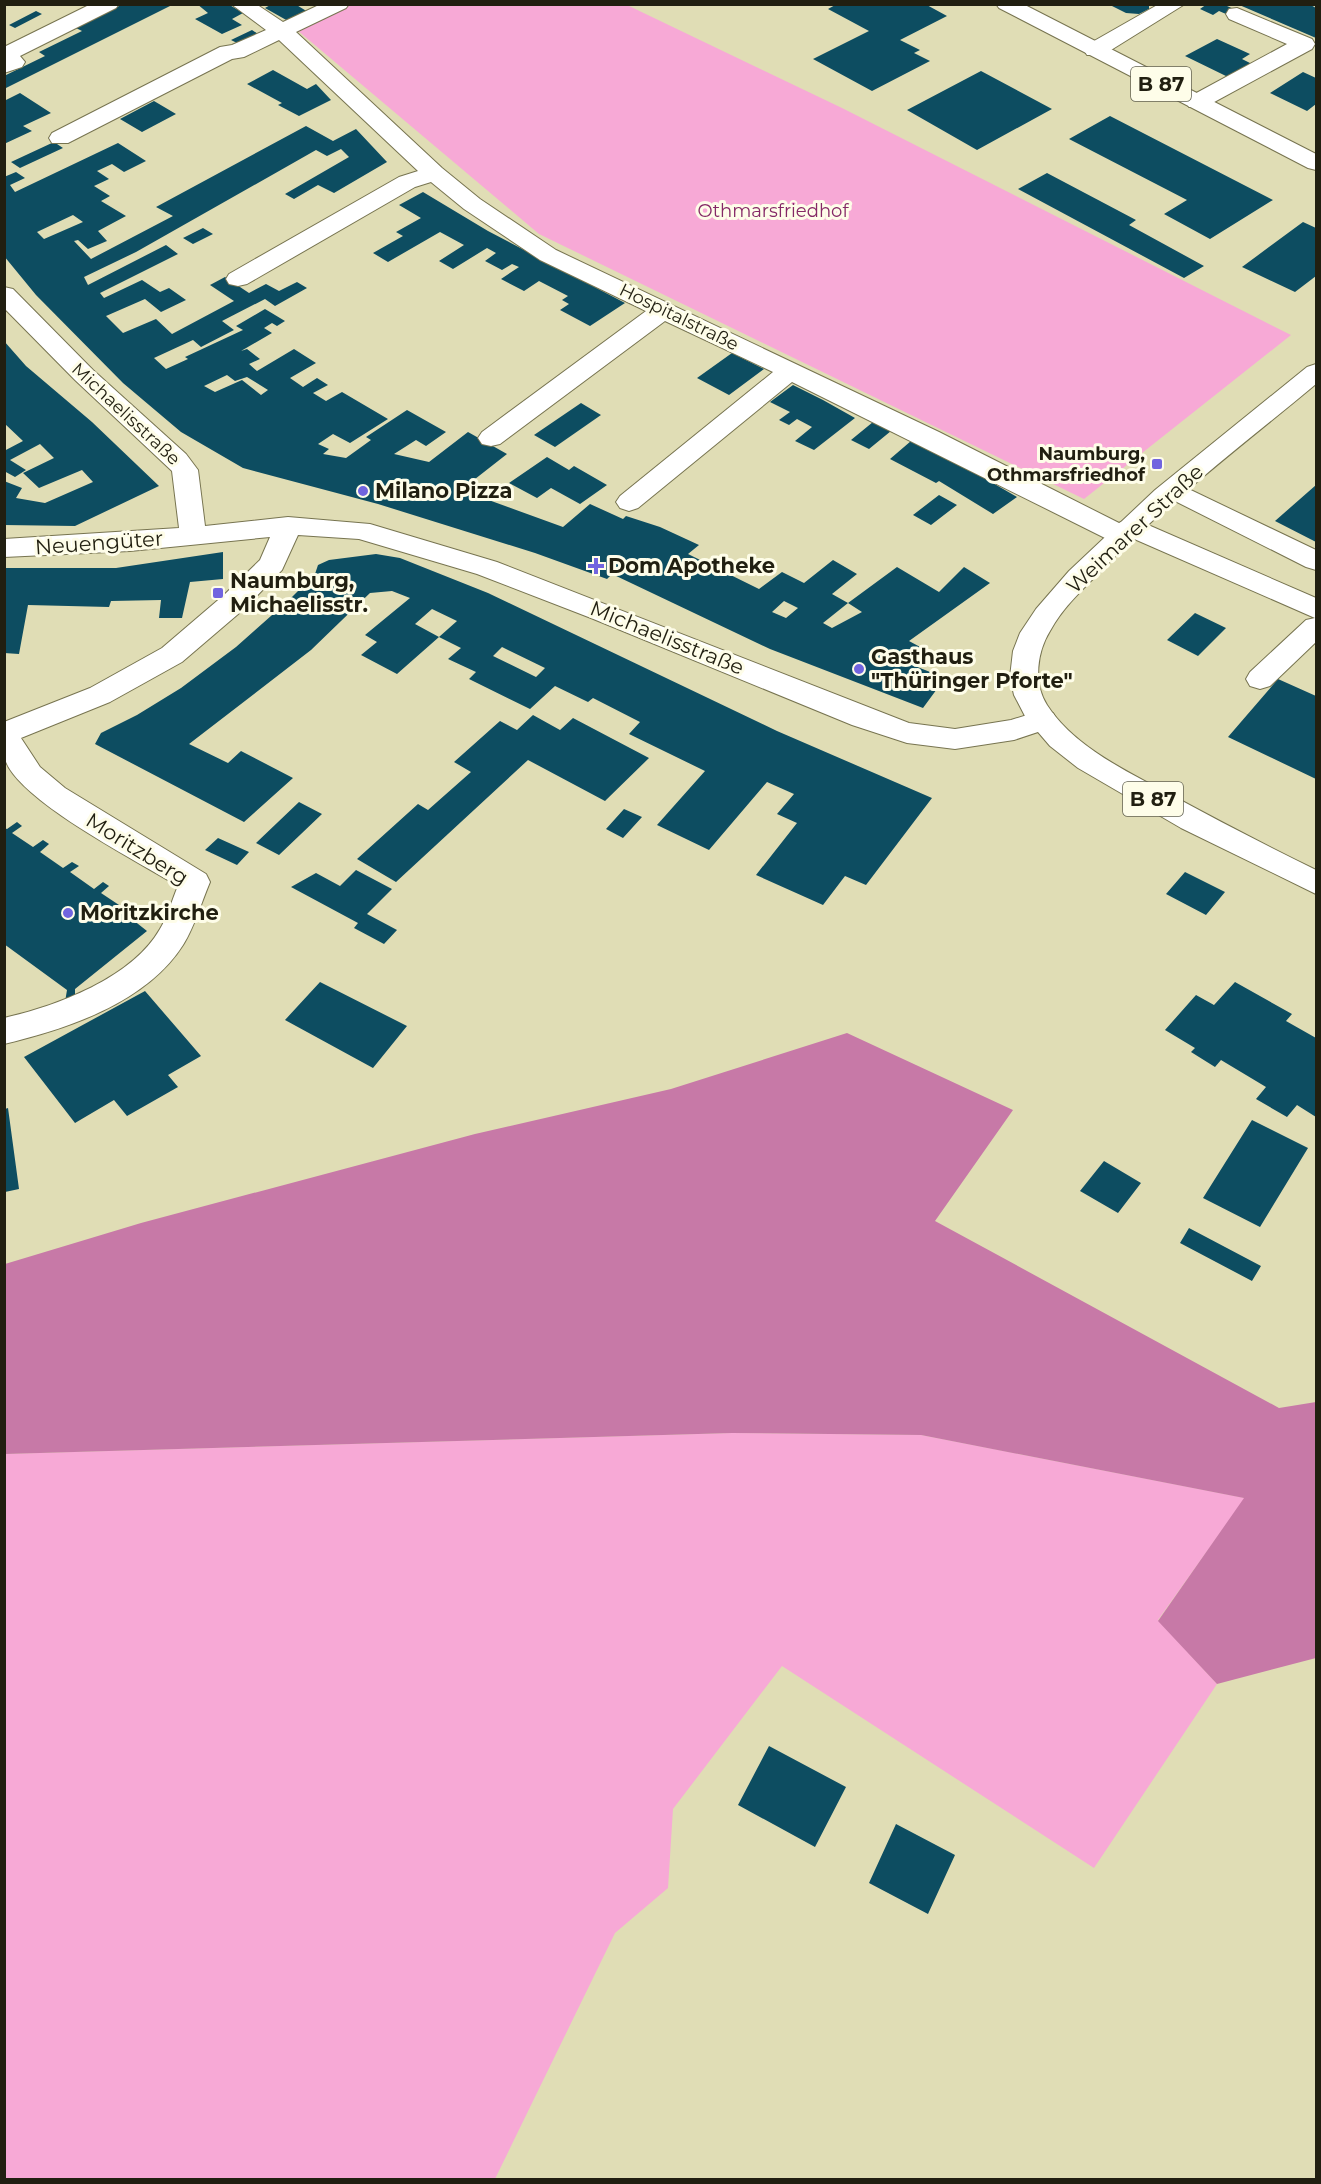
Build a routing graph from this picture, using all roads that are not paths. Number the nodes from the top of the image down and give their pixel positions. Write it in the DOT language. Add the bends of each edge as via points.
graph roads {
  1 [pos="109,4"];
  2 [pos="242,4"];
  3 [pos="339,4"];
  4 [pos="1175,4"];
  5 [pos="1012,5"];
  6 [pos="1237,14"];
  7 [pos="283,32"];
  8 [pos="1310,47"];
  9 [pos="1095,50"];
  10 [pos="4,67"];
  11 [pos="1197,102"];
  12 [pos="60,138"];
  13 [pos="1317,164"];
  14 [pos="434,173"];
  15 [pos="238,279"];
  16 [pos="4,294"];
  17 [pos="664,310"];
  18 [pos="790,371"];
  19 [pos="1317,372"];
  20 [pos="491,438"];
  21 [pos="1174,490"];
  22 [pos="629,502"];
  23 [pos="288,526"];
  24 [pos="1126,531"];
  25 [pos="193,536"];
  26 [pos="4,548"];
  27 [pos="1317,561"];
  28 [pos="1317,609"];
  29 [pos="1317,627"];
  30 [pos="1260,679"];
  31 [pos="1043,720"];
  32 [pos="4,735"];
  33 [pos="1317,883"];
  34 [pos="4,1031"];
  1 -- 10 [label="street" via="6,55 14,63"];
  2 -- 7 [label="street, Hospitalstraße"];
  3 -- 7 [label="street"];
  4 -- 9 [label="street"];
  5 -- 9 [label="street, B 87"];
  6 -- 8 [label="street"];
  7 -- 12 [label="street" via="228,52"];
  7 -- 14 [label="street, Hospitalstraße"];
  8 -- 11 [label="street"];
  9 -- 11 [label="street, B 87"];
  11 -- 13 [label="street, B 87"];
  14 -- 15 [label="street" via="407,182"];
  14 -- 17 [label="street, Hospitalstraße" via="548,255"];
  16 -- 25 [label="street, Michaelisstraße" via="185,470"];
  17 -- 18 [label="street, Hospitalstraße"];
  17 -- 20 [label="street"];
  18 -- 22 [label="street"];
  18 -- 24 [label="street, Hospitalstraße"];
  19 -- 21 [label="street, Weimarer Straße / B 87"];
  21 -- 24 [label="street, Weimarer Straße / B 87"];
  21 -- 27 [label="street"];
  23 -- 25 [label="street, Michaelisstraße"];
  23 -- 31 [label="street, Michaelisstraße" via="360,530 488,568 908,733 955,739 1014,730"];
  23 -- 32 [label="street" via="272,564 172,655 100,695"];
  24 -- 28 [label="street, Hospitalstraße"];
  24 -- 31 [label="street, Weimarer Straße / B 87" via="1059,600 1030,642 1023,676"];
  25 -- 26 [label="street, Neuengüter"];
  29 -- 30 [label="street"];
  31 -- 33 [label="street, B 87" via="1065,744 1117,778 1218,835"];
  32 -- 34 [label="street, Moritzberg" via="30,774 54,796 195,882 171,938 141,969 83,1007 40,1024"];
}
